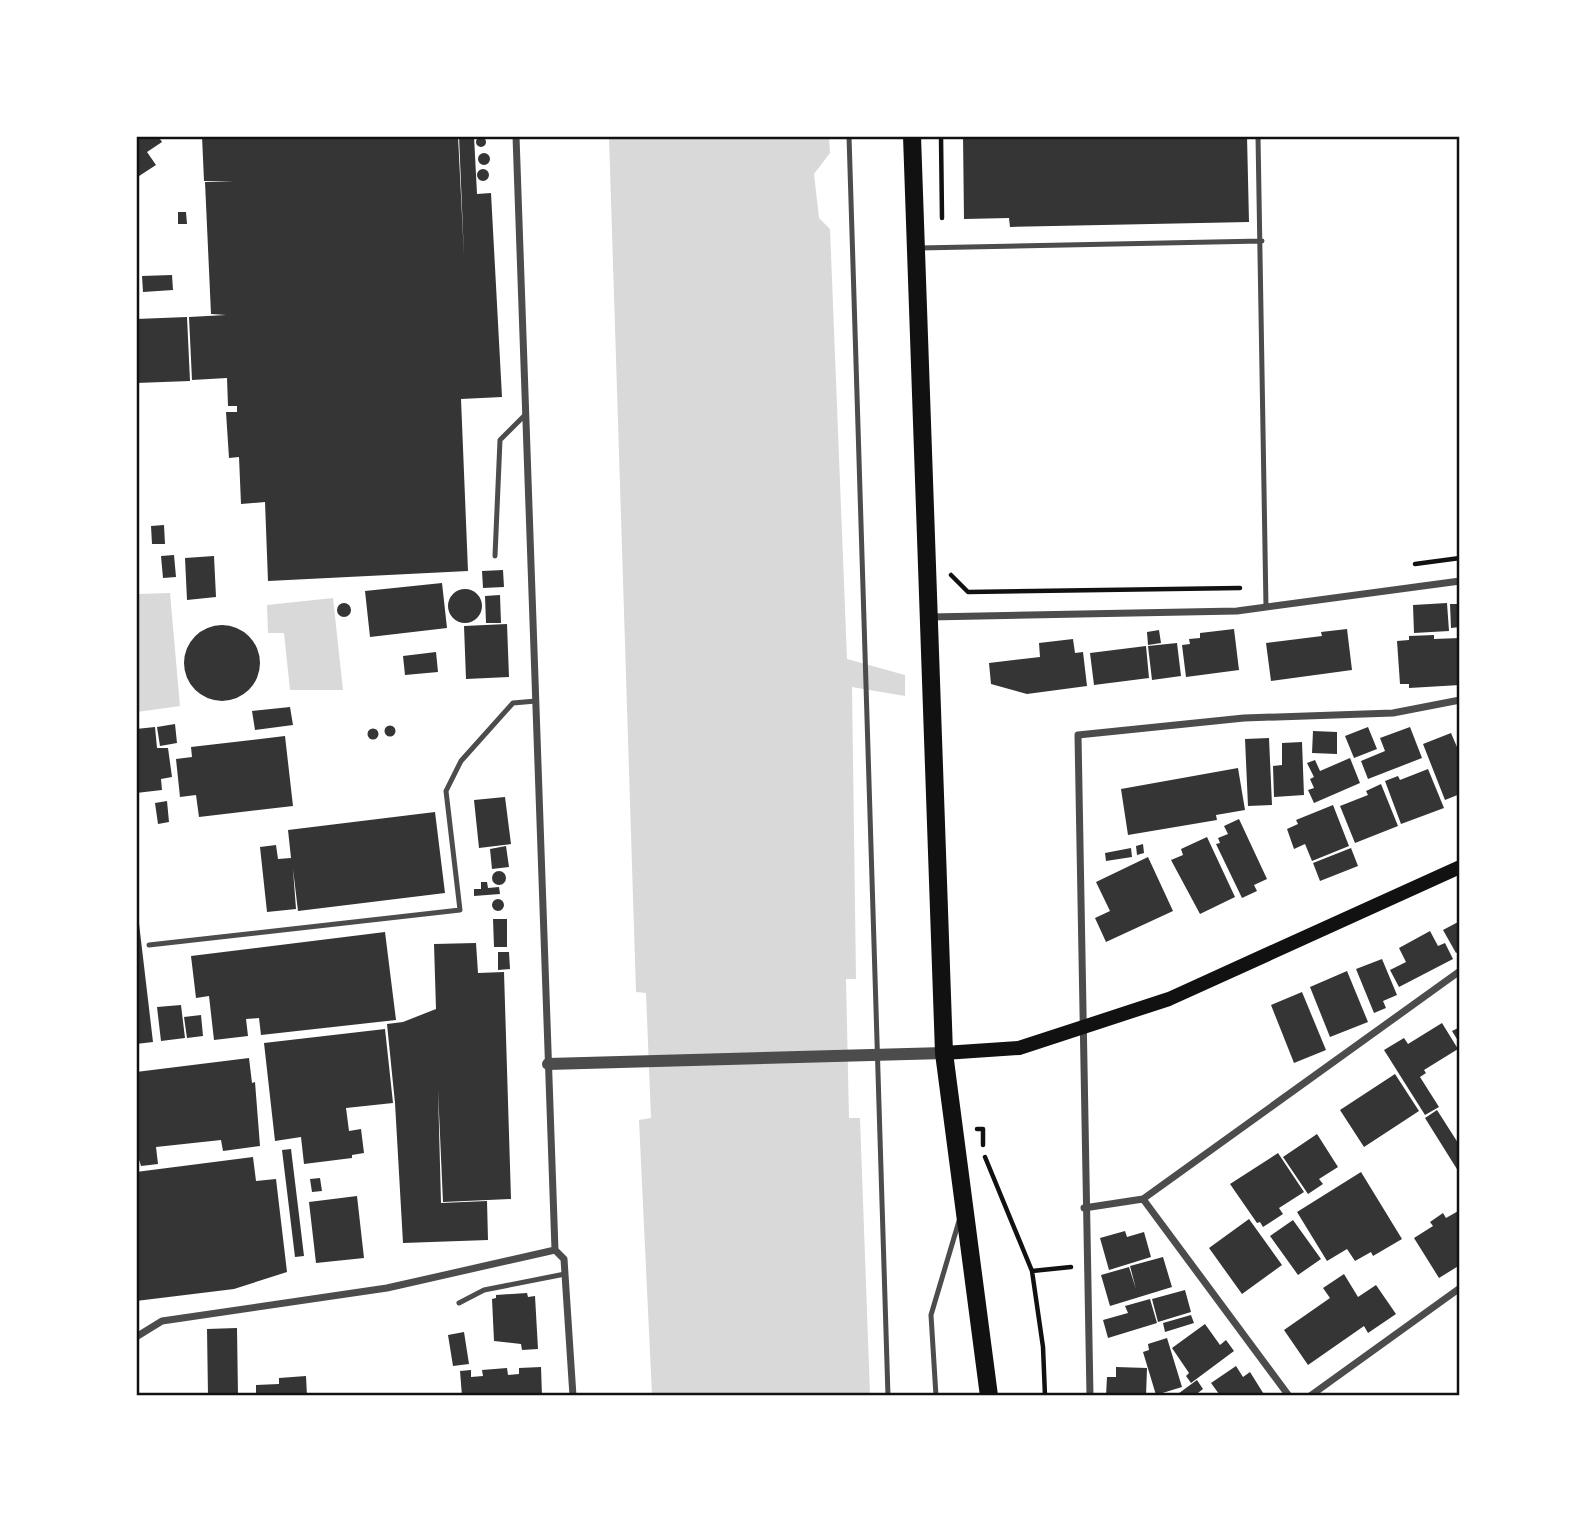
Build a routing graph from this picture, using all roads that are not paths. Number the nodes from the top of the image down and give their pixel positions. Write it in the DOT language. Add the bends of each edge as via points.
graph roads {
  1 [pos="516,136"];
  2 [pos="849,136"];
  3 [pos="1258,136"];
  4 [pos="910,138"];
  5 [pos="1262,241"];
  6 [pos="915,248"];
  7 [pos="526,414"];
  8 [pos="495,556"];
  9 [pos="1460,581"];
  10 [pos="1266,607"];
  11 [pos="926,617"];
  12 [pos="536,701"];
  13 [pos="1460,701"];
  14 [pos="1460,867"];
  15 [pos="149,946"];
  16 [pos="1460,971"];
  17 [pos="944,1053"];
  18 [pos="548,1064"];
  19 [pos="1143,1199"];
  20 [pos="964,1203"];
  21 [pos="1084,1208"];
  22 [pos="555,1250"];
  23 [pos="565,1274"];
  24 [pos="1460,1288"];
  25 [pos="459,1303"];
  26 [pos="136,1336"];
  27 [pos="573,1395"];
  28 [pos="888,1395"];
  29 [pos="936,1395"];
  30 [pos="989,1395"];
  31 [pos="1090,1395"];
  32 [pos="1289,1395"];
  33 [pos="1310,1395"];
  1 -- 7 [label="street"];
  2 -- 28 [label="lane"];
  3 -- 5 [label="lane"];
  4 -- 6 [label="main road"];
  5 -- 6 [label="lane"];
  5 -- 10 [label="lane"];
  6 -- 11 [label="main road"];
  7 -- 8 [label="lane" via="500,440"];
  7 -- 12 [label="street"];
  9 -- 10 [label="street"];
  10 -- 11 [label="street"];
  11 -- 17 [label="main road"];
  12 -- 15 [label="lane" via="513,704 461,761 446,791 460,910"];
  12 -- 18 [label="street"];
  13 -- 21 [label="street" via="1393,713 1244,718 1078,735"];
  14 -- 17 [label="main road" via="1169,999 1019,1048"];
  16 -- 19 [label="street"];
  17 -- 18 [label="street"];
  17 -- 20 [label="main road"];
  18 -- 22 [label="street"];
  19 -- 21 [label="street"];
  19 -- 32 [label="street"];
  20 -- 29 [label="lane" via="931,1315"];
  20 -- 30 [label="main road"];
  21 -- 31 [label="street"];
  22 -- 23 [label="street" via="564,1259"];
  22 -- 26 [label="street" via="387,1288 162,1321"];
  23 -- 25 [label="lane" via="484,1290"];
  23 -- 27 [label="street"];
  24 -- 33 [label="street"];
}
